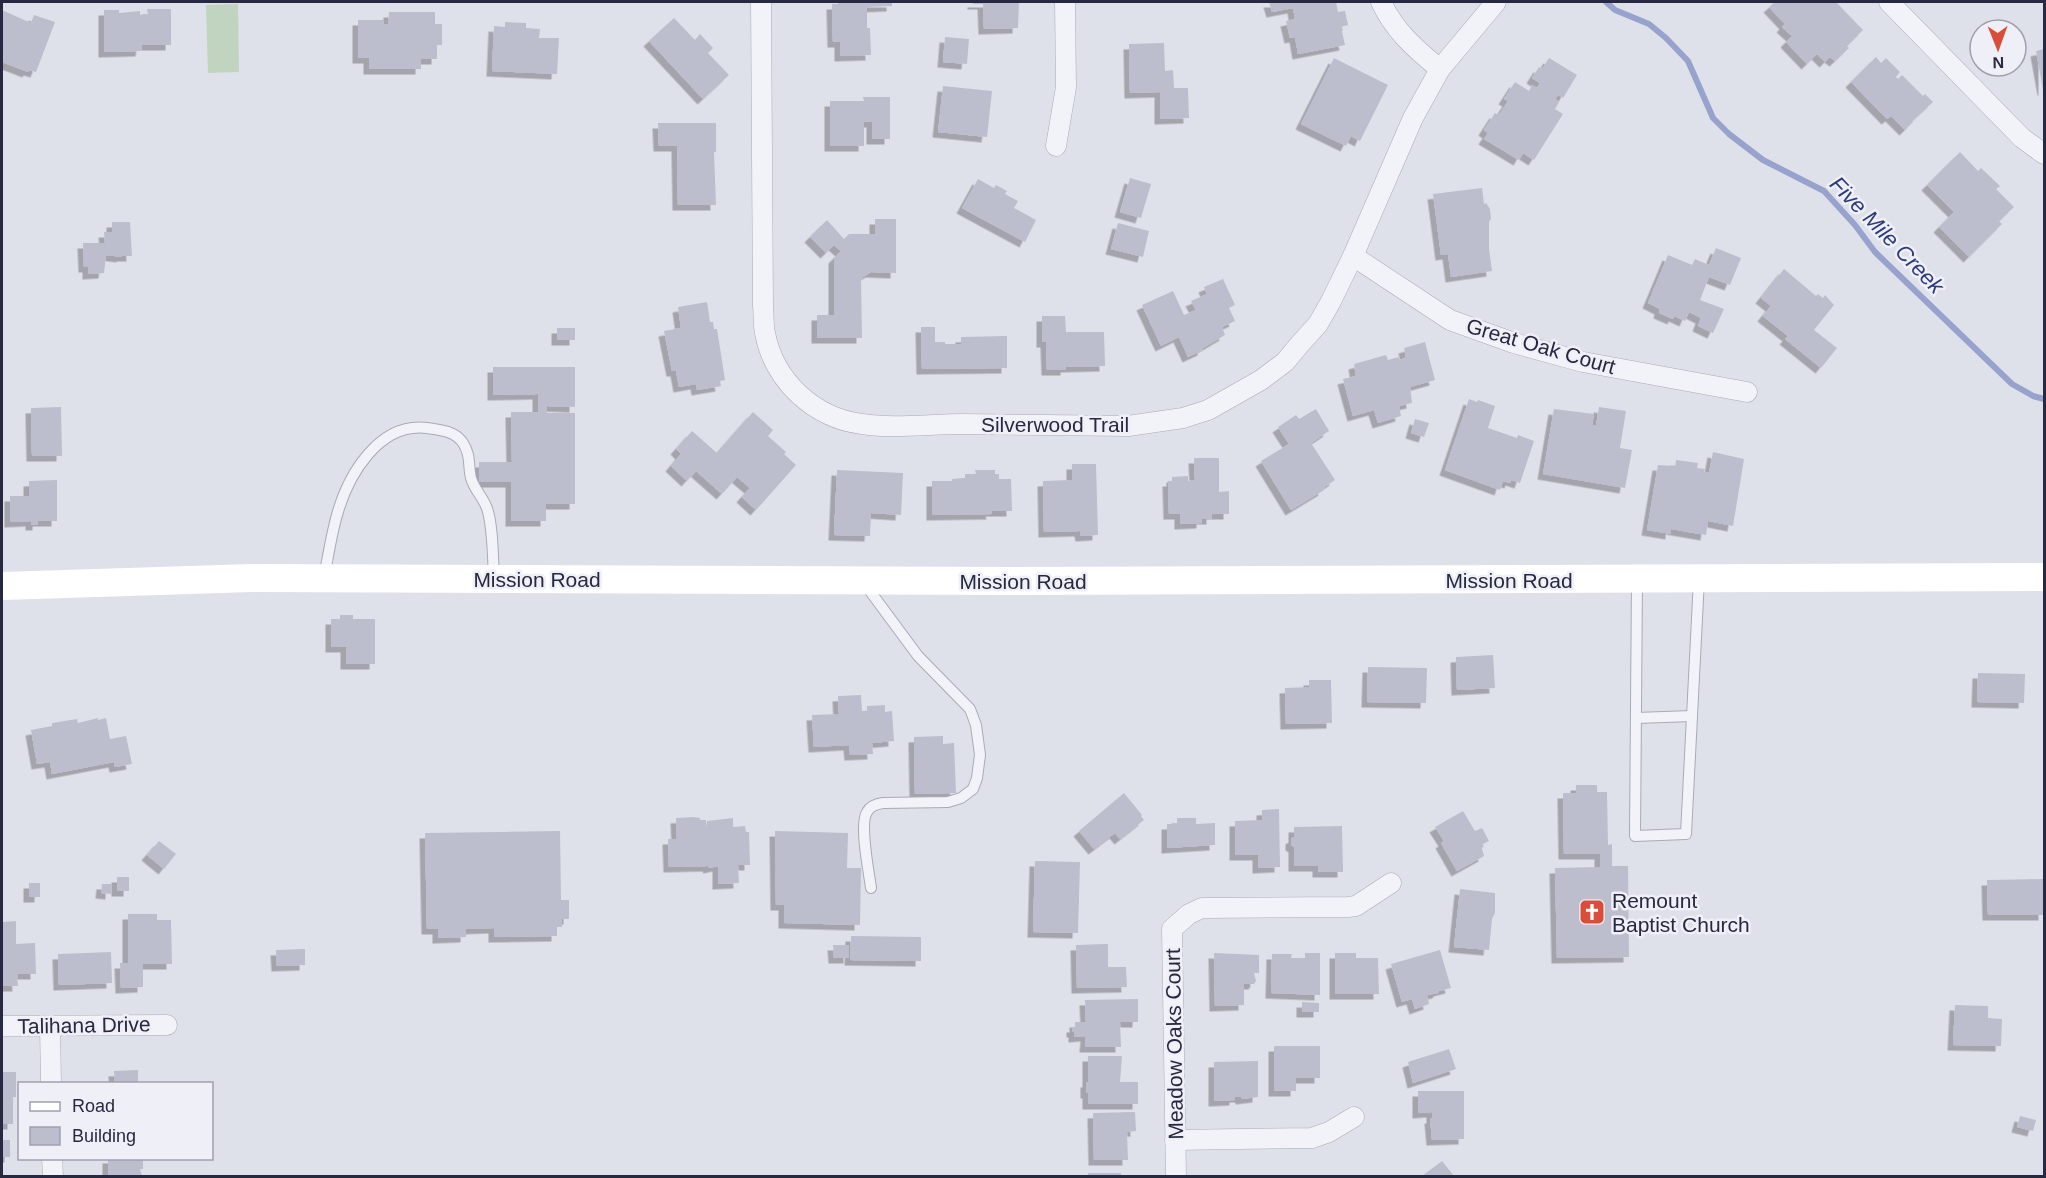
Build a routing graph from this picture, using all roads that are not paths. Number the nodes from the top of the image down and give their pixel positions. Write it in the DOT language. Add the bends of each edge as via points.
graph roads {
  1 [pos="762,2"];
  2 [pos="1065,2"];
  3 [pos="1381,2"];
  4 [pos="1496,2"];
  5 [pos="1889,2"];
  6 [pos="1440,69"];
  7 [pos="1056,146"];
  8 [pos="2044,154"];
  9 [pos="1353,256"];
  10 [pos="1747,392"];
  11 [pos="2044,577"];
  12 [pos="324,578"];
  13 [pos="494,579"];
  14 [pos="1637,579"];
  15 [pos="1700,579"];
  16 [pos="863,580"];
  17 [pos="2,586"];
  18 [pos="1692,716"];
  19 [pos="1636,718"];
  20 [pos="1391,883"];
  21 [pos="871,888"];
  22 [pos="166,1024"];
  23 [pos="2,1026"];
  24 [pos="50,1026"];
  25 [pos="51,1082"];
  26 [pos="1354,1117"];
  27 [pos="1175,1140"];
  28 [pos="52,1160"];
  29 [pos="53,1176"];
  30 [pos="1176,1176"];
  1 -- 9 [label="street, Silverwood Trail" via="765,334 775,364 790,387 829,415 861,424 900,426 1128,426 1183,418 1238,394 1285,362 1318,324"];
  2 -- 7 [label="street" via="1066,87"];
  3 -- 6 [label="street" via="1398,31"];
  4 -- 6 [label="street, Silverwood Trail"];
  5 -- 8 [label="street" via="2022,138"];
  6 -- 9 [label="street, Silverwood Trail" via="1413,118"];
  9 -- 10 [label="street, Great Oak Court" via="1450,321 1583,362"];
  11 -- 15 [label="street, Mission Road"];
  12 -- 13 [label="street, Mission Road"];
  12 -- 13 [label="lane" via="337,515 361,462 388,436 417,427 457,435 464,444 471,477 487,507"];
  12 -- 17 [label="street, Mission Road"];
  13 -- 16 [label="street, Mission Road"];
  14 -- 15 [label="street, Mission Road"];
  14 -- 16 [label="street, Mission Road"];
  14 -- 19 [label="lane"];
  15 -- 18 [label="lane"];
  16 -- 21 [label="lane" via="918,657 970,710 980,755 973,789 961,798 948,802 883,803 867,810 865,840"];
  18 -- 19 [label="lane"];
  18 -- 19 [label="lane" via="1686,834 1635,836"];
  20 -- 27 [label="street, Meadow Oaks Court" via="1356,906 1202,908 1176,924 1172,929"];
  22 -- 24 [label="street, Talihana Drive"];
  23 -- 24 [label="street, Talihana Drive"];
  24 -- 25 [label="street"];
  26 -- 27 [label="street" via="1312,1138"];
  27 -- 30 [label="street, Meadow Oaks Court"];
  28 -- 29 [label="street"];
}
